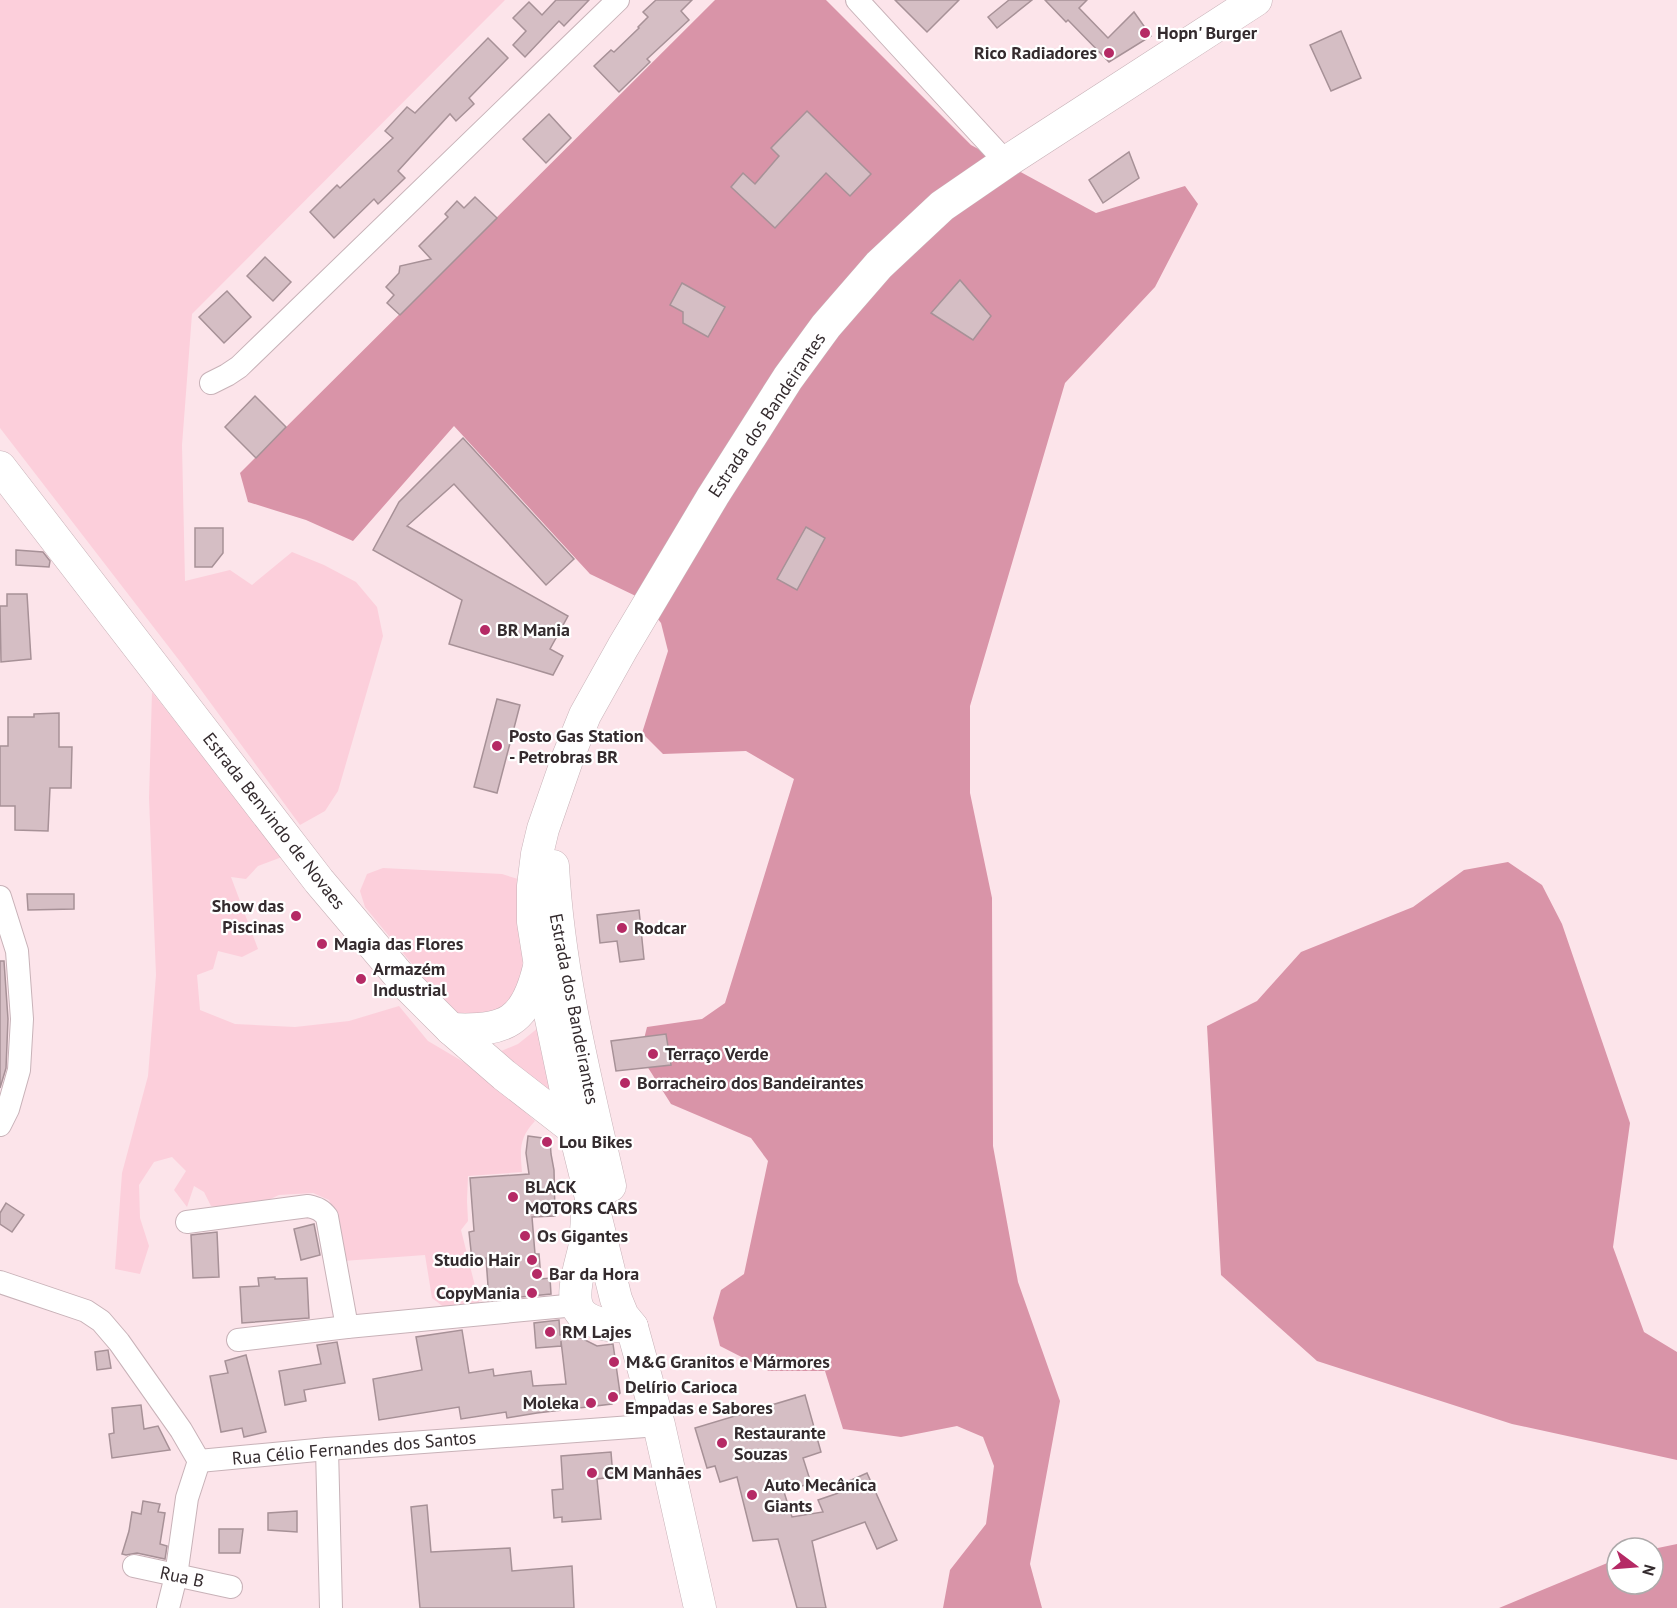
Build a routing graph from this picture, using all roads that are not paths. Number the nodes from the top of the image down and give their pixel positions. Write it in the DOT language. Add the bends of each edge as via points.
graph roads {
  1 [pos="618,0"];
  2 [pos="1256,0"];
  3 [pos="862,2"];
  4 [pos="1006,162"];
  5 [pos="211,383"];
  6 [pos="0,467"];
  7 [pos="556,793"];
  8 [pos="0,897"];
  9 [pos="540,966"];
  10 [pos="451,1029"];
  11 [pos="0,1125"];
  12 [pos="574,1129"];
  13 [pos="598,1179"];
  14 [pos="187,1222"];
  15 [pos="8,1285"];
  16 [pos="576,1305"];
  17 [pos="347,1327"];
  18 [pos="632,1327"];
  19 [pos="238,1340"];
  20 [pos="658,1425"];
  21 [pos="327,1449"];
  22 [pos="199,1461"];
  23 [pos="134,1566"];
  24 [pos="176,1576"];
  25 [pos="231,1587"];
  26 [pos="168,1608"];
  27 [pos="332,1608"];
  28 [pos="700,1608"];
  1 -- 5 [label="street" via="239,367"];
  2 -- 4 [label="main road, Estrada dos Bandeirantes"];
  3 -- 4 [label="street"];
  4 -- 7 [label="main road, Estrada dos Bandeirantes" via="942,206 879,265 826,326 788,378 599,688 572,746"];
  6 -- 10 [label="main road, Estrada Benvindo de Novaes" via="319,881 407,985"];
  7 -- 9 [label="main road, Estrada dos Bandeirantes" via="543,829 533,886 533,922"];
  7 -- 13 [label="main road, Estrada dos Bandeirantes" via="555,913"];
  8 -- 11 [label="street" via="17,951 22,1019 19,1070"];
  9 -- 10 [label="main road" via="534,990 515,1017 490,1029"];
  9 -- 12 [label="main road, Estrada dos Bandeirantes"];
  10 -- 12 [label="main road, Estrada Benvindo de Novaes"];
  12 -- 13 [label="main road, Estrada dos Bandeirantes"];
  13 -- 16 [label="main road" via="576,1282"];
  13 -- 18 [label="main road, Estrada dos Bandeirantes" via="616,1299"];
  14 -- 17 [label="street" via="316,1207 327,1217"];
  15 -- 22 [label="street" via="86,1311 100,1321 119,1342"];
  16 -- 17 [label="street"];
  16 -- 18 [label="main road" via="593,1321"];
  17 -- 19 [label="street"];
  18 -- 20 [label="main road, Estrada dos Bandeirantes"];
  20 -- 21 [label="street, Rua Célio Fernandes dos Santos"];
  20 -- 28 [label="main road, Estrada dos Bandeirantes"];
  21 -- 22 [label="street, Rua Célio Fernandes dos Santos"];
  21 -- 27 [label="street"];
  22 -- 24 [label="street" via="187,1498"];
  23 -- 24 [label="street, Rua B"];
  24 -- 25 [label="street, Rua B"];
  24 -- 26 [label="street"];
}
